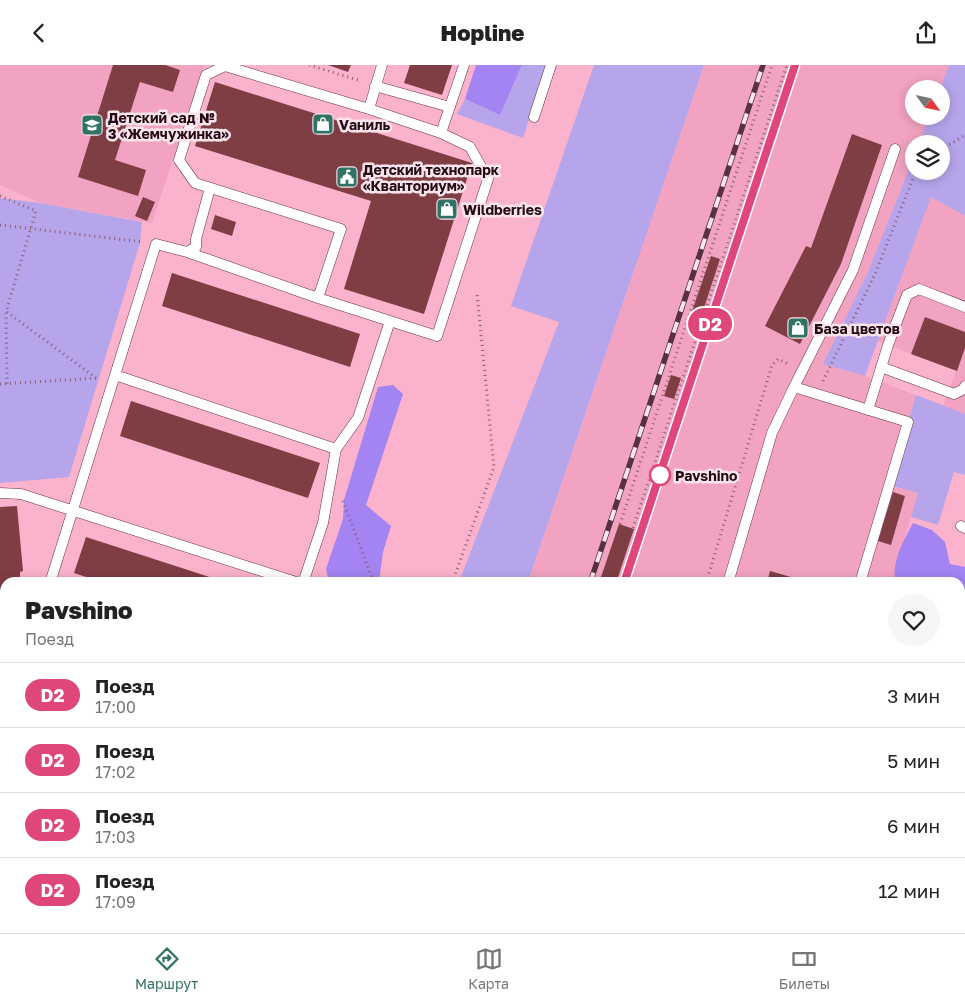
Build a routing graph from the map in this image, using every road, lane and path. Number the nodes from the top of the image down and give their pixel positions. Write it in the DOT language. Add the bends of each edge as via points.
graph roads {
  1 [pos="309,65"];
  2 [pos="382,65"];
  3 [pos="464,65"];
  4 [pos="551,65"];
  5 [pos="772,65"];
  6 [pos="787,65"];
  7 [pos="375,86"];
  8 [pos="450,107"];
  9 [pos="369,109"];
  10 [pos="534,117"];
  11 [pos="441,133"];
  12 [pos="965,135"];
  13 [pos="950,144"];
  14 [pos="895,149"];
  15 [pos="912,180"];
  16 [pos="210,188"];
  17 [pos="0,196"];
  18 [pos="0,225"];
  19 [pos="31,229"];
  20 [pos="156,244"];
  21 [pos="187,252"];
  22 [pos="477,293"];
  23 [pos="318,298"];
  24 [pos="965,307"];
  25 [pos="6,312"];
  26 [pos="390,321"];
  27 [pos="881,367"];
  28 [pos="114,376"];
  29 [pos="96,378"];
  30 [pos="0,384"];
  31 [pos="7,384"];
  32 [pos="965,386"];
  33 [pos="794,387"];
  34 [pos="817,394"];
  35 [pos="868,410"];
  36 [pos="336,449"];
  37 [pos="333,471"];
  38 [pos="0,493"];
  39 [pos="72,511"];
  40 [pos="620,524"];
  41 [pos="633,528"];
  42 [pos="52,577"];
  43 [pos="280,577"];
  44 [pos="305,577"];
  45 [pos="372,577"];
  46 [pos="454,577"];
  47 [pos="730,577"];
  48 [pos="862,577"];
  1 -- 7 [label="path"];
  2 -- 7 [label="lane"];
  3 -- 8 [label="lane"];
  4 -- 10 [label="lane"];
  5 -- 40 [label="path"];
  6 -- 41 [label="path"];
  7 -- 8 [label="lane"];
  7 -- 9 [label="lane"];
  8 -- 11 [label="lane"];
  9 -- 11 [label="lane"];
  9 -- 16 [label="lane" via="225,66 206,75 179,160 195,183"];
  11 -- 26 [label="lane" via="470,147 488,179 437,336"];
  12 -- 13 [label="path"];
  14 -- 33 [label="lane" via="853,270"];
  15 -- 34 [label="path" via="875,274"];
  16 -- 21 [label="lane" via="196,247"];
  16 -- 23 [label="lane" via="341,229"];
  17 -- 19 [label="path" via="36,211"];
  18 -- 19 [label="path"];
  19 -- 20 [label="path"];
  19 -- 25 [label="path"];
  20 -- 21 [label="lane"];
  20 -- 28 [label="lane"];
  21 -- 23 [label="lane"];
  22 -- 46 [label="path" via="494,467"];
  23 -- 26 [label="lane"];
  24 -- 27 [label="lane" via="919,289 907,295"];
  25 -- 29 [label="path"];
  25 -- 31 [label="path"];
  26 -- 36 [label="lane" via="358,418"];
  27 -- 32 [label="lane" via="954,394"];
  27 -- 35 [label="lane"];
  28 -- 29 [label="path"];
  28 -- 36 [label="lane"];
  28 -- 39 [label="lane"];
  29 -- 31 [label="path"];
  30 -- 31 [label="path"];
  33 -- 34 [label="lane"];
  33 -- 47 [label="lane" via="772,433"];
  34 -- 35 [label="lane"];
  35 -- 48 [label="lane" via="908,422"];
  36 -- 37 [label="lane"];
  37 -- 44 [label="lane" via="323,523"];
  37 -- 45 [label="path"];
  38 -- 39 [label="lane" via="21,494"];
  39 -- 42 [label="lane"];
  39 -- 43 [label="lane"];
}
